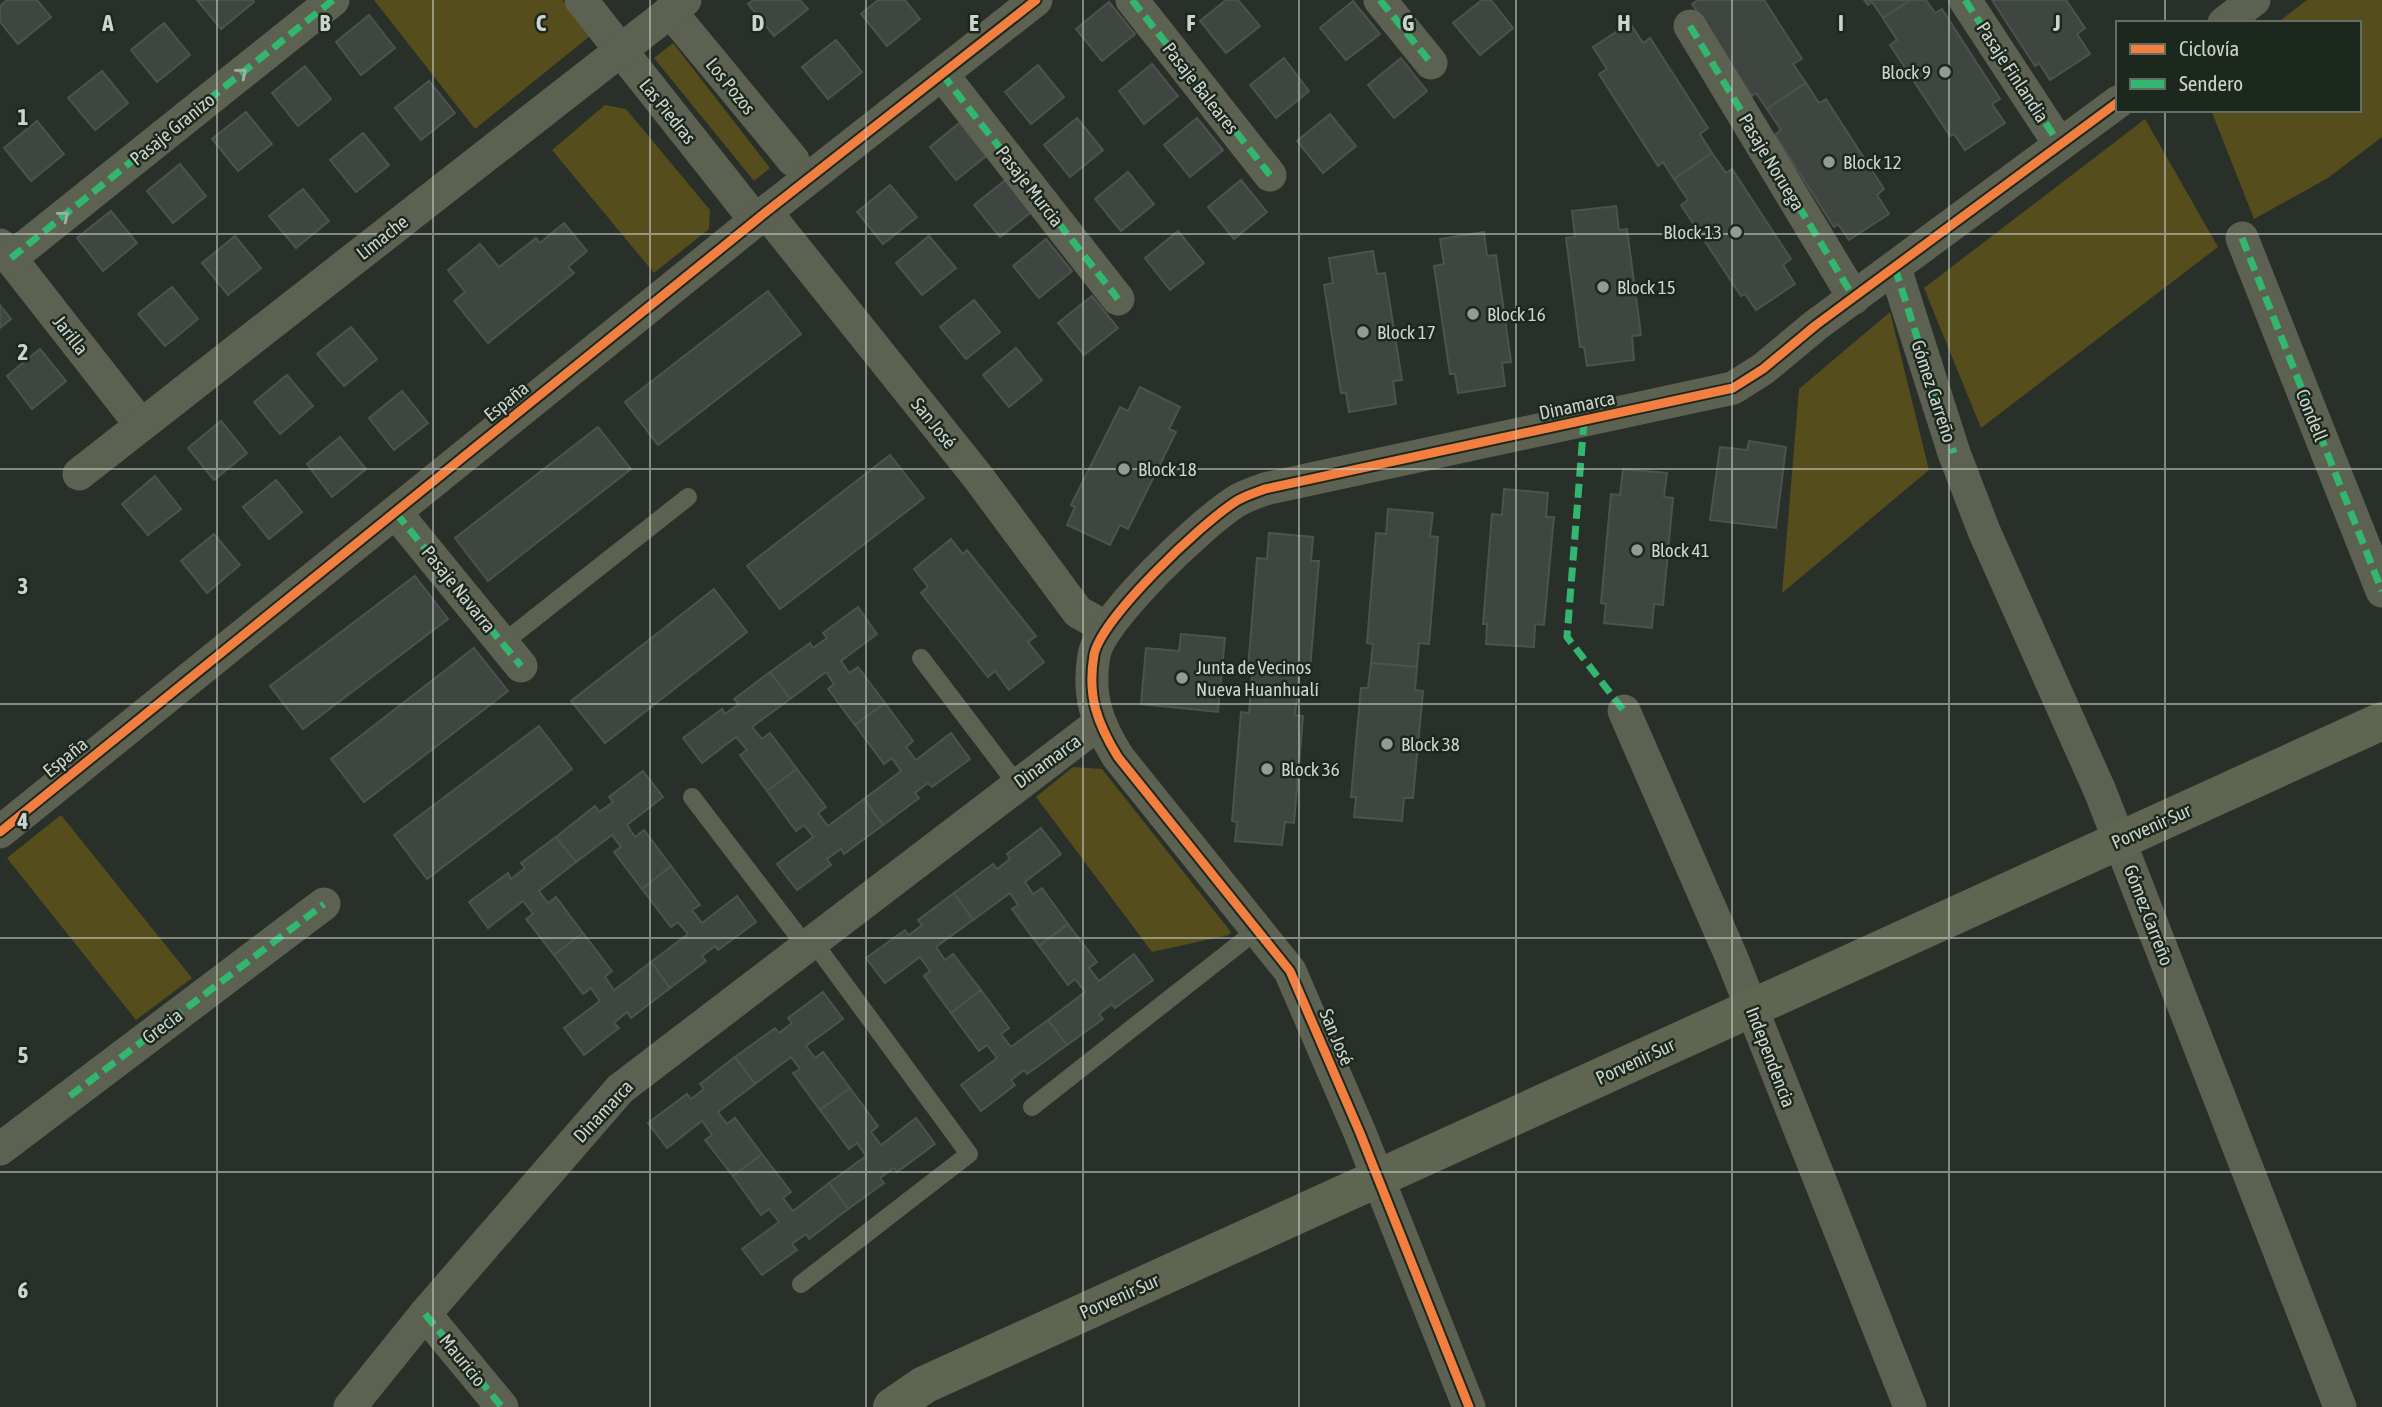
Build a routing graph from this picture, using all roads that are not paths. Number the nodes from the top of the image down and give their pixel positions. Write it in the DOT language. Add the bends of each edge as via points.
graph roads {
  1 [pos="333,0"];
  2 [pos="581,0"];
  3 [pos="1036,0"];
  4 [pos="1132,0"];
  5 [pos="1380,0"];
  6 [pos="1965,0"];
  7 [pos="2254,0"];
  8 [pos="677,6"];
  9 [pos="2227,21"];
  10 [pos="1690,26"];
  11 [pos="620,51"];
  12 [pos="1431,63"];
  13 [pos="942,74"];
  14 [pos="2116,103"];
  15 [pos="2060,145"];
  16 [pos="793,160"];
  17 [pos="1270,176"];
  18 [pos="761,217"];
  19 [pos="2242,238"];
  20 [pos="5,252"];
  21 [pos="1895,268"];
  22 [pos="1854,298"];
  23 [pos="1118,299"];
  24 [pos="141,425"];
  25 [pos="79,474"];
  26 [pos="688,497"];
  27 [pos="396,513"];
  28 [pos="2382,592"];
  29 [pos="1105,627"];
  30 [pos="512,655"];
  31 [pos="921,658"];
  32 [pos="1624,711"];
  33 [pos="2382,721"];
  34 [pos="1098,724"];
  35 [pos="1016,783"];
  36 [pos="692,797"];
  37 [pos="0,832"];
  38 [pos="2120,841"];
  39 [pos="324,904"];
  40 [pos="1257,930"];
  41 [pos="809,943"];
  42 [pos="1752,1008"];
  43 [pos="1032,1107"];
  44 [pos="0,1149"];
  45 [pos="1377,1179"];
  46 [pos="801,1284"];
  47 [pos="425,1314"];
  48 [pos="350,1407"];
  49 [pos="502,1407"];
  50 [pos="892,1407"];
  51 [pos="1469,1407"];
  52 [pos="1910,1407"];
  53 [pos="2340,1407"];
  20 -- 1 [label="street, Pasaje Granizo, one-way"];
  2 -- 11 [label="street, Las Piedras"];
  3 -- 13 [label="street, España"];
  4 -- 17 [label="street, Pasaje Baleares"];
  5 -- 12 [label="street"];
  6 -- 15 [label="street, Pasaje Finlandia"];
  7 -- 9 [label="street"];
  8 -- 11 [label="street, Limache"];
  8 -- 16 [label="street, Los Pozos"];
  10 -- 22 [label="street, Pasaje Noruega"];
  11 -- 18 [label="street, Las Piedras"];
  11 -- 24 [label="street, Limache"];
  13 -- 18 [label="street, España"];
  13 -- 23 [label="street, Pasaje Murcia"];
  14 -- 15 [label="street, Dinamarca"];
  15 -- 21 [label="street, Dinamarca"];
  18 -- 27 [label="street, España"];
  18 -- 29 [label="street, San José" via="978,477 1078,612"];
  19 -- 28 [label="street, Condell"];
  20 -- 24 [label="street, Jarilla"];
  21 -- 22 [label="street, Dinamarca"];
  21 -- 38 [label="street, Gómez Carreño" via="1984,531"];
  22 -- 29 [label="street, Dinamarca" via="1733,388 1265,489 1236,501 1169,560"];
  24 -- 25 [label="street, Limache"];
  26 -- 30 [label="lane"];
  27 -- 30 [label="street, Pasaje Navarra"];
  27 -- 37 [label="street, España"];
  29 -- 34 [label="street, Dinamarca" via="1095,652 1091,683"];
  31 -- 35 [label="lane"];
  32 -- 42 [label="street, Independencia"];
  33 -- 38 [label="main road, Porvenir Sur"];
  34 -- 35 [label="street, Dinamarca"];
  34 -- 40 [label="street, San José" via="1118,757"];
  35 -- 41 [label="street, Dinamarca"];
  36 -- 41 [label="lane"];
  38 -- 42 [label="main road, Porvenir Sur"];
  38 -- 53 [label="street, Gómez Carreño"];
  39 -- 44 [label="street, Grecia"];
  40 -- 43 [label="lane"];
  40 -- 45 [label="street, San José" via="1290,971"];
  41 -- 46 [label="lane" via="969,1154"];
  41 -- 47 [label="street, Dinamarca" via="620,1089"];
  42 -- 45 [label="main road, Porvenir Sur"];
  42 -- 52 [label="street, Independencia"];
  45 -- 50 [label="main road, Porvenir Sur" via="924,1385"];
  45 -- 51 [label="street, San José"];
  47 -- 48 [label="street, Dinamarca"];
  47 -- 49 [label="street, Mauricio"];
}
